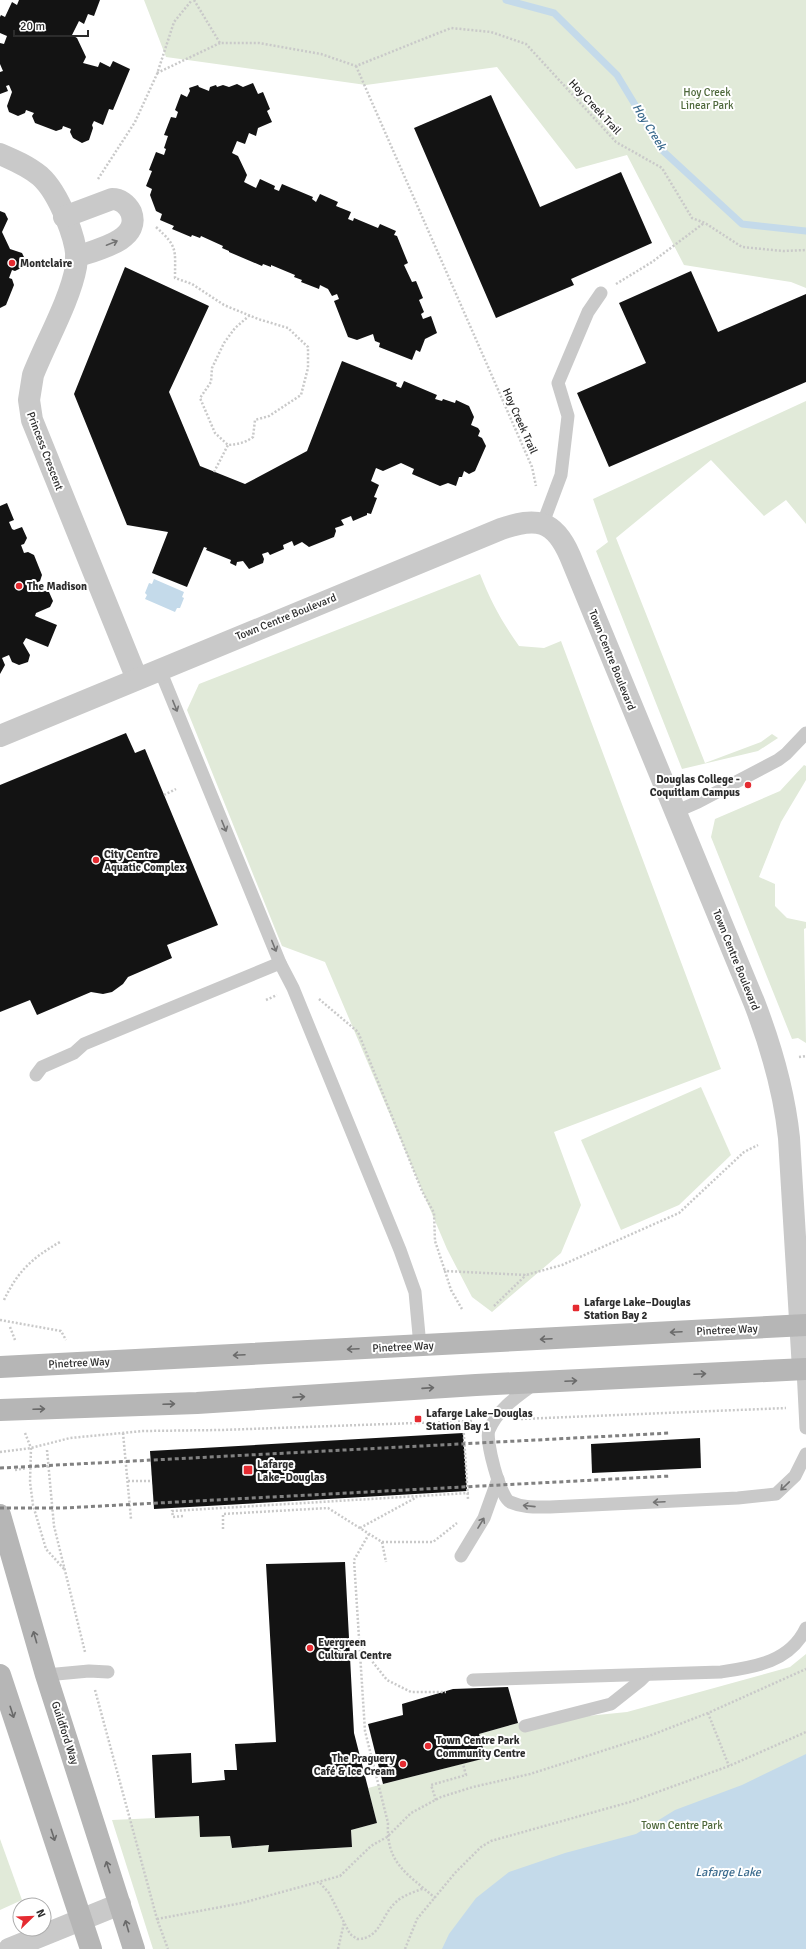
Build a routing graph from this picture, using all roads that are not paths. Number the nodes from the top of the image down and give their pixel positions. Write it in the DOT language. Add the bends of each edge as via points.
graph roads {
  1 [pos="0,154"];
  2 [pos="64,217"];
  3 [pos="76,257"];
  4 [pos="601,293"];
  5 [pos="543,523"];
  6 [pos="160,670"];
  7 [pos="137,679"];
  8 [pos="806,733"];
  9 [pos="0,736"];
  10 [pos="675,812"];
  11 [pos="280,963"];
  12 [pos="36,1075"];
  13 [pos="803,1325"];
  14 [pos="420,1346"];
  15 [pos="0,1367"];
  16 [pos="804,1369"];
  17 [pos="536,1383"];
  18 [pos="0,1410"];
  19 [pos="806,1428"];
  20 [pos="806,1454"];
  21 [pos="498,1479"];
  22 [pos="0,1515"];
  23 [pos="461,1556"];
  24 [pos="806,1628"];
  25 [pos="108,1672"];
  26 [pos="0,1675"];
  27 [pos="46,1675"];
  28 [pos="646,1675"];
  29 [pos="473,1680"];
  30 [pos="525,1726"];
  31 [pos="120,1904"];
  32 [pos="81,1919"];
  33 [pos="9,1949"];
  34 [pos="91,1949"];
  35 [pos="134,1949"];
  1 -- 2 [label="street, Princess Crescent" via="22,164 43,180 55,197"];
  2 -- 3 [label="street, Princess Crescent"];
  3 -- 2 [label="street, one-way" via="125,237 131,231 132,217 125,204 117,199"];
  3 -- 7 [label="street, Princess Crescent" via="71,286 33,375 28,405 42,446"];
  4 -- 5 [label="lane" via="588,312 558,383 568,416 561,476"];
  5 -- 6 [label="street, Town Centre Boulevard" via="527,522 501,528"];
  5 -- 10 [label="street, Town Centre Boulevard" via="555,531 567,548"];
  6 -- 7 [label="street, Town Centre Boulevard"];
  6 -- 11 [label="lane, one-way"];
  7 -- 9 [label="street, Town Centre Boulevard"];
  8 -- 10 [label="lane" via="778,760"];
  10 -- 13 [label="street, Town Centre Boulevard" via="754,1002 782,1089 789,1138"];
  11 -- 12 [label="lane" via="84,1044 74,1053 44,1066"];
  11 -- 14 [label="lane" via="293,988 400,1250 414,1292"];
  13 -- 14 [label="main road, Pinetree Way, one-way"];
  13 -- 16 [label="street, Town Centre Boulevard"];
  14 -- 15 [label="main road, Pinetree Way, one-way"];
  17 -- 16 [label="main road, one-way"];
  16 -- 19 [label="lane"];
  18 -- 17 [label="main road, one-way" via="197,1403"];
  17 -- 21 [label="lane" via="505,1405 488,1431"];
  20 -- 21 [label="lane, one-way" via="795,1476 776,1494 738,1498 525,1506 509,1501 504,1496"];
  23 -- 21 [label="lane, one-way" via="484,1518"];
  27 -- 22 [label="main road, Guildford Way, one-way"];
  24 -- 28 [label="lane" via="793,1647 778,1659 751,1668"];
  25 -- 27 [label="lane"];
  26 -- 32 [label="main road, one-way"];
  31 -- 27 [label="main road, Guildford Way, one-way"];
  28 -- 29 [label="lane"];
  28 -- 30 [label="lane" via="611,1704"];
  31 -- 32 [label="street"];
  35 -- 31 [label="main road, Guildford Way, one-way"];
  32 -- 33 [label="street"];
  32 -- 34 [label="main road"];
}
